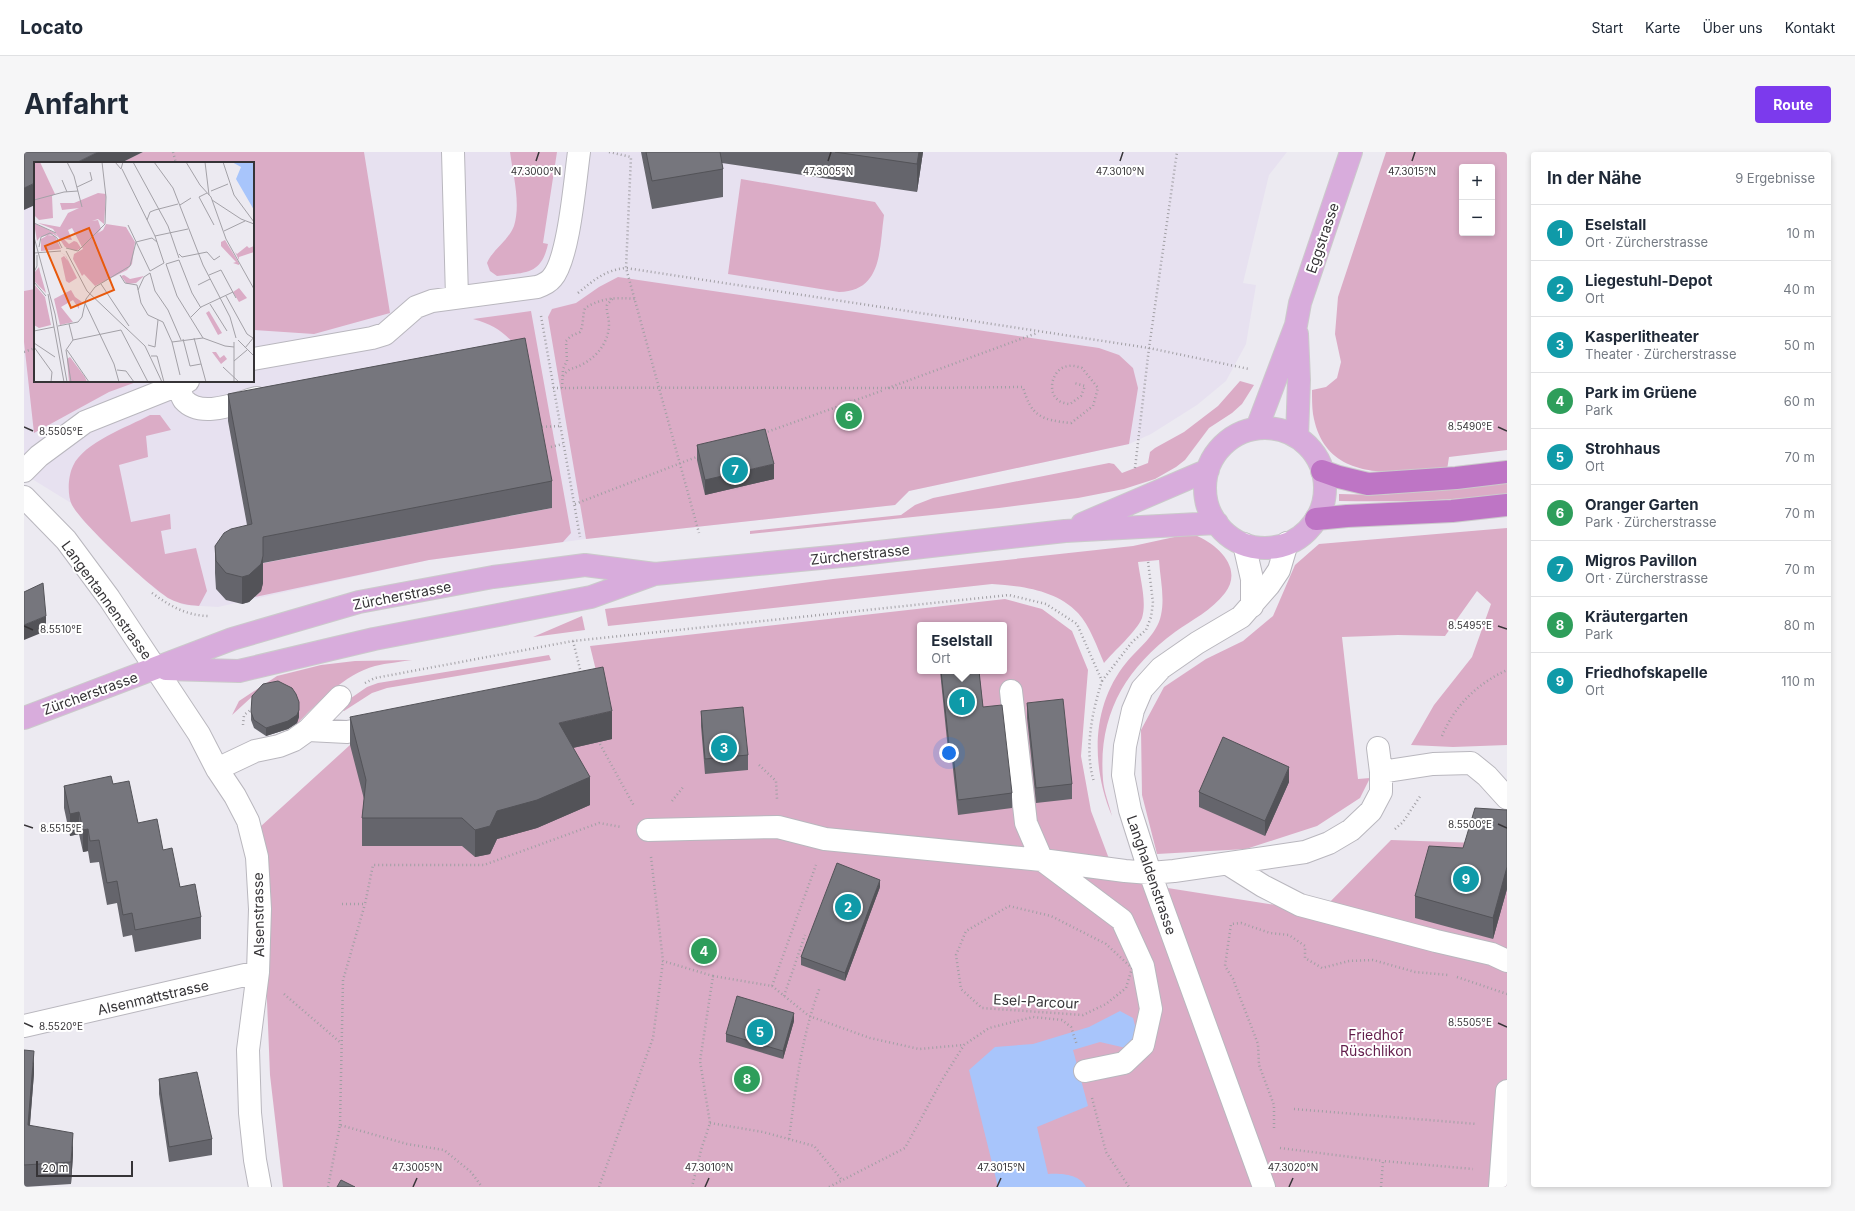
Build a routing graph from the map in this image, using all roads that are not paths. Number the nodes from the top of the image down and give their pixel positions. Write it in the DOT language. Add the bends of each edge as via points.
graph roads {
  1 [pos="453,152"];
  2 [pos="579,152"];
  3 [pos="1351,152"];
  4 [pos="457,297"];
  5 [pos="1296,325"];
  6 [pos="254,360"];
  7 [pos="183,383"];
  8 [pos="262,397"];
  9 [pos="1257,428"];
  10 [pos="1297,437"];
  11 [pos="1208,470"];
  12 [pos="24,471"];
  13 [pos="1322,471"];
  14 [pos="1507,472"];
  15 [pos="24,497"];
  16 [pos="1507,505"];
  17 [pos="1316,519"];
  18 [pos="1217,523"];
  19 [pos="1065,530"];
  20 [pos="1287,543"];
  21 [pos="1244,544"];
  22 [pos="656,574"];
  23 [pos="1252,606"];
  24 [pos="157,668"];
  25 [pos="1011,691"];
  26 [pos="340,697"];
  27 [pos="24,718"];
  28 [pos="398,722"];
  29 [pos="308,730"];
  30 [pos="1378,748"];
  31 [pos="217,769"];
  32 [pos="1381,772"];
  33 [pos="1507,798"];
  34 [pos="648,830"];
  35 [pos="1042,860"];
  36 [pos="1228,864"];
  37 [pos="1150,873"];
  38 [pos="1507,961"];
  39 [pos="258,972"];
  40 [pos="24,1026"];
  41 [pos="1082,1062"];
  42 [pos="1507,1091"];
  43 [pos="1500,1179"];
  44 [pos="260,1187"];
  45 [pos="1264,1187"];
  1 -- 4 [label="street"];
  2 -- 4 [label="street" via="564,255 553,277 537,287"];
  3 -- 5 [label="main road, Eggstrasse" via="1300,303"];
  4 -- 6 [label="street" via="432,301 416,307 390,330 372,338"];
  5 -- 9 [label="main road, Eggstrasse"];
  5 -- 10 [label="main road, Eggstrasse" via="1299,380"];
  7 -- 8 [label="street" via="184,399 199,408 208,409"];
  7 -- 12 [label="street" via="85,422 38,456"];
  9 -- 10 [label="main road" via="1271,428"];
  9 -- 11 [label="main road" via="1232,438 1221,447"];
  10 -- 13 [label="main road" via="1313,452"];
  11 -- 18 [label="main road" via="1206,498"];
  11 -- 19 [label="main road, Zürcherstrasse"];
  13 -- 14 [label="highway" via="1356,482 1380,484"];
  13 -- 17 [label="main road" via="1324,496"];
  15 -- 24 [label="street, Langentannenstrasse" via="66,540"];
  16 -- 17 [label="highway"];
  17 -- 20 [label="main road" via="1303,533"];
  18 -- 19 [label="main road, Zürcherstrasse"];
  18 -- 21 [label="main road" via="1225,532"];
  19 -- 22 [label="main road, Zürcherstrasse" via="852,555"];
  20 -- 21 [label="main road" via="1273,547"];
  20 -- 23 [label="street, Langhaldenstrasse" via="1278,570"];
  21 -- 23 [label="street" via="1252,579"];
  22 -- 24 [label="main road, Zürcherstrasse" via="591,597 374,639 238,671"];
  22 -- 24 [label="main road, Zürcherstrasse" via="585,565 493,577 374,599 232,639"];
  23 -- 37 [label="street, Langhaldenstrasse" via="1241,617 1197,642 1161,668 1142,689 1133,710 1125,746 1123,775 1130,810"];
  24 -- 27 [label="main road, Zürcherstrasse"];
  24 -- 31 [label="street, Alsenstrasse"];
  25 -- 35 [label="street" via="1026,823"];
  26 -- 29 [label="street"];
  28 -- 29 [label="street" via="347,732"];
  29 -- 31 [label="street" via="294,740 255,751"];
  30 -- 32 [label="street"];
  31 -- 39 [label="street, Alsenstrasse" via="248,821 257,857 260,909"];
  32 -- 33 [label="street" via="1433,764 1471,763"];
  32 -- 36 [label="street" via="1381,792 1371,811 1351,830 1329,844 1305,852"];
  34 -- 35 [label="street" via="778,827 825,839"];
  35 -- 37 [label="street"];
  35 -- 41 [label="street" via="1122,920 1144,966 1151,1009 1142,1045 1124,1063"];
  36 -- 37 [label="street"];
  36 -- 38 [label="street" via="1300,905 1492,954"];
  37 -- 45 [label="street, Langhaldenstrasse"];
  39 -- 40 [label="street, Alsenmattstrasse"];
  39 -- 44 [label="street, Alsenstrasse" via="248,1050 250,1113"];
  42 -- 43 [label="street"];
}
